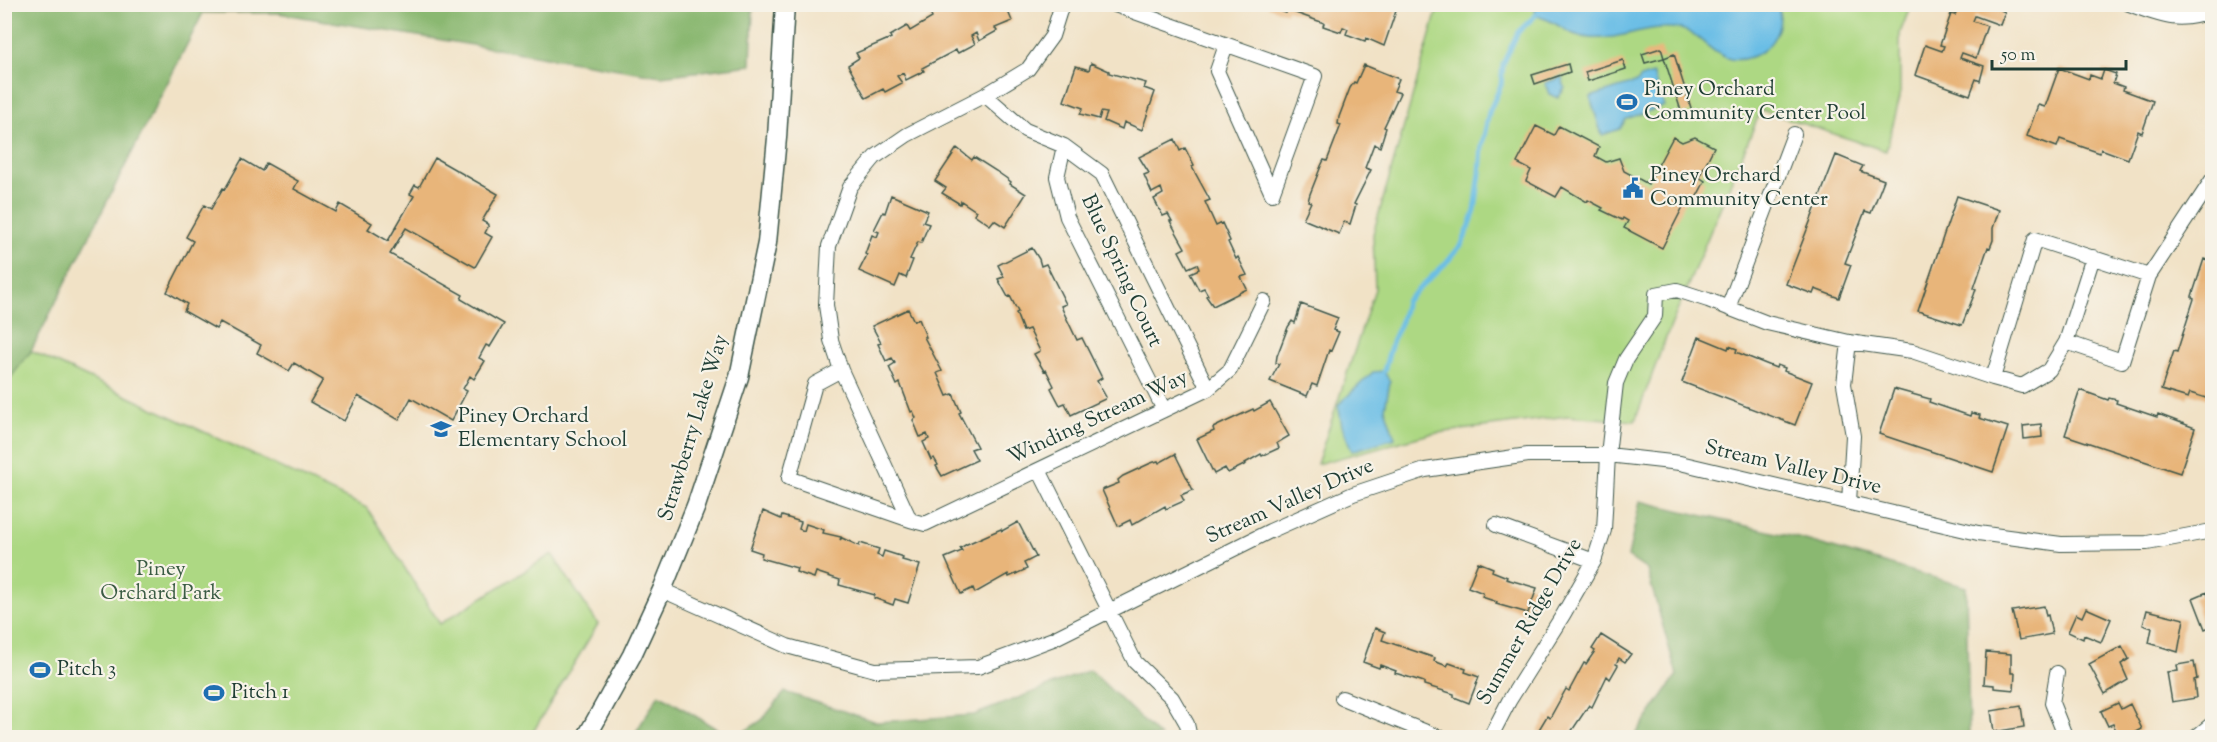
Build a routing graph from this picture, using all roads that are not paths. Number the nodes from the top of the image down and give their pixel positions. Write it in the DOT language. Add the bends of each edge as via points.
graph roads {
  1 [pos="785,4"];
  2 [pos="1062,4"];
  3 [pos="1112,4"];
  4 [pos="2129,4"];
  5 [pos="2212,11"];
  6 [pos="1226,45"];
  7 [pos="985,95"];
  8 [pos="1794,134"];
  9 [pos="1064,146"];
  10 [pos="2210,190"];
  11 [pos="2093,257"];
  12 [pos="2149,276"];
  13 [pos="1264,302"];
  14 [pos="1728,308"];
  15 [pos="1849,342"];
  16 [pos="2066,342"];
  17 [pos="841,370"];
  18 [pos="1994,378"];
  19 [pos="1208,389"];
  20 [pos="1164,410"];
  21 [pos="1608,455"];
  22 [pos="1039,470"];
  23 [pos="1849,502"];
  24 [pos="910,520"];
  25 [pos="1496,525"];
  26 [pos="2212,531"];
  27 [pos="1594,561"];
  28 [pos="662,590"];
  29 [pos="1109,610"];
  30 [pos="2057,673"];
  31 [pos="1342,698"];
  32 [pos="2212,724"];
  33 [pos="586,738"];
  34 [pos="1190,738"];
  35 [pos="1441,738"];
  36 [pos="1490,738"];
  37 [pos="2066,738"];
  38 [pos="2195,738"];
  1 -- 28 [label="street, Strawberry Lake Way" via="766,243 739,377 696,506"];
  2 -- 7 [label="street" via="1052,36 1028,69"];
  3 -- 6 [label="street"];
  4 -- 5 [label="street" via="2166,18 2195,18"];
  6 -- 6 [label="street" via="1217,71 1272,194 1315,76"];
  7 -- 9 [label="street, Blue Spring Court" via="1025,130"];
  7 -- 17 [label="street" via="899,141 875,158 850,187 829,246 826,305"];
  8 -- 14 [label="street"];
  9 -- 19 [label="street, Blue Spring Court" via="1102,174"];
  9 -- 20 [label="street, Blue Spring Court" via="1057,177 1067,217"];
  10 -- 12 [label="street"];
  11 -- 12 [label="street"];
  11 -- 16 [label="street"];
  11 -- 18 [label="street" via="2035,239"];
  12 -- 16 [label="street" via="2122,361"];
  13 -- 19 [label="street, Winding Stream Way" via="1230,370"];
  14 -- 15 [label="street" via="1767,323"];
  14 -- 21 [label="street, Summer Ridge Drive" via="1677,290 1656,294 1655,316 1626,359 1616,383"];
  15 -- 18 [label="street" via="1912,351"];
  15 -- 23 [label="street" via="1844,384 1853,436"];
  16 -- 18 [label="street" via="2049,370 2022,386"];
  17 -- 24 [label="street"];
  17 -- 24 [label="street, Winding Stream Way" via="815,384 789,478"];
  19 -- 20 [label="street, Winding Stream Way"];
  20 -- 22 [label="street, Winding Stream Way"];
  21 -- 23 [label="street, Stream Valley Drive" via="1680,463"];
  21 -- 27 [label="street, Summer Ridge Drive" via="1604,530"];
  21 -- 29 [label="street, Stream Valley Drive" via="1528,455 1425,470 1353,494"];
  22 -- 24 [label="street, Winding Stream Way" via="925,524"];
  22 -- 29 [label="street"];
  23 -- 26 [label="street, Stream Valley Drive" via="1978,533 2061,544 2147,543"];
  25 -- 27 [label="street"];
  27 -- 36 [label="street, Summer Ridge Drive"];
  28 -- 29 [label="street, Stream Valley Drive" via="787,646 875,670 978,667 1053,639"];
  28 -- 33 [label="street, Strawberry Lake Way" via="632,655"];
  29 -- 34 [label="street" via="1135,662 1172,698 1187,724"];
  30 -- 37 [label="street" via="2052,703"];
  31 -- 35 [label="street"];
  32 -- 38 [label="street"];
}
